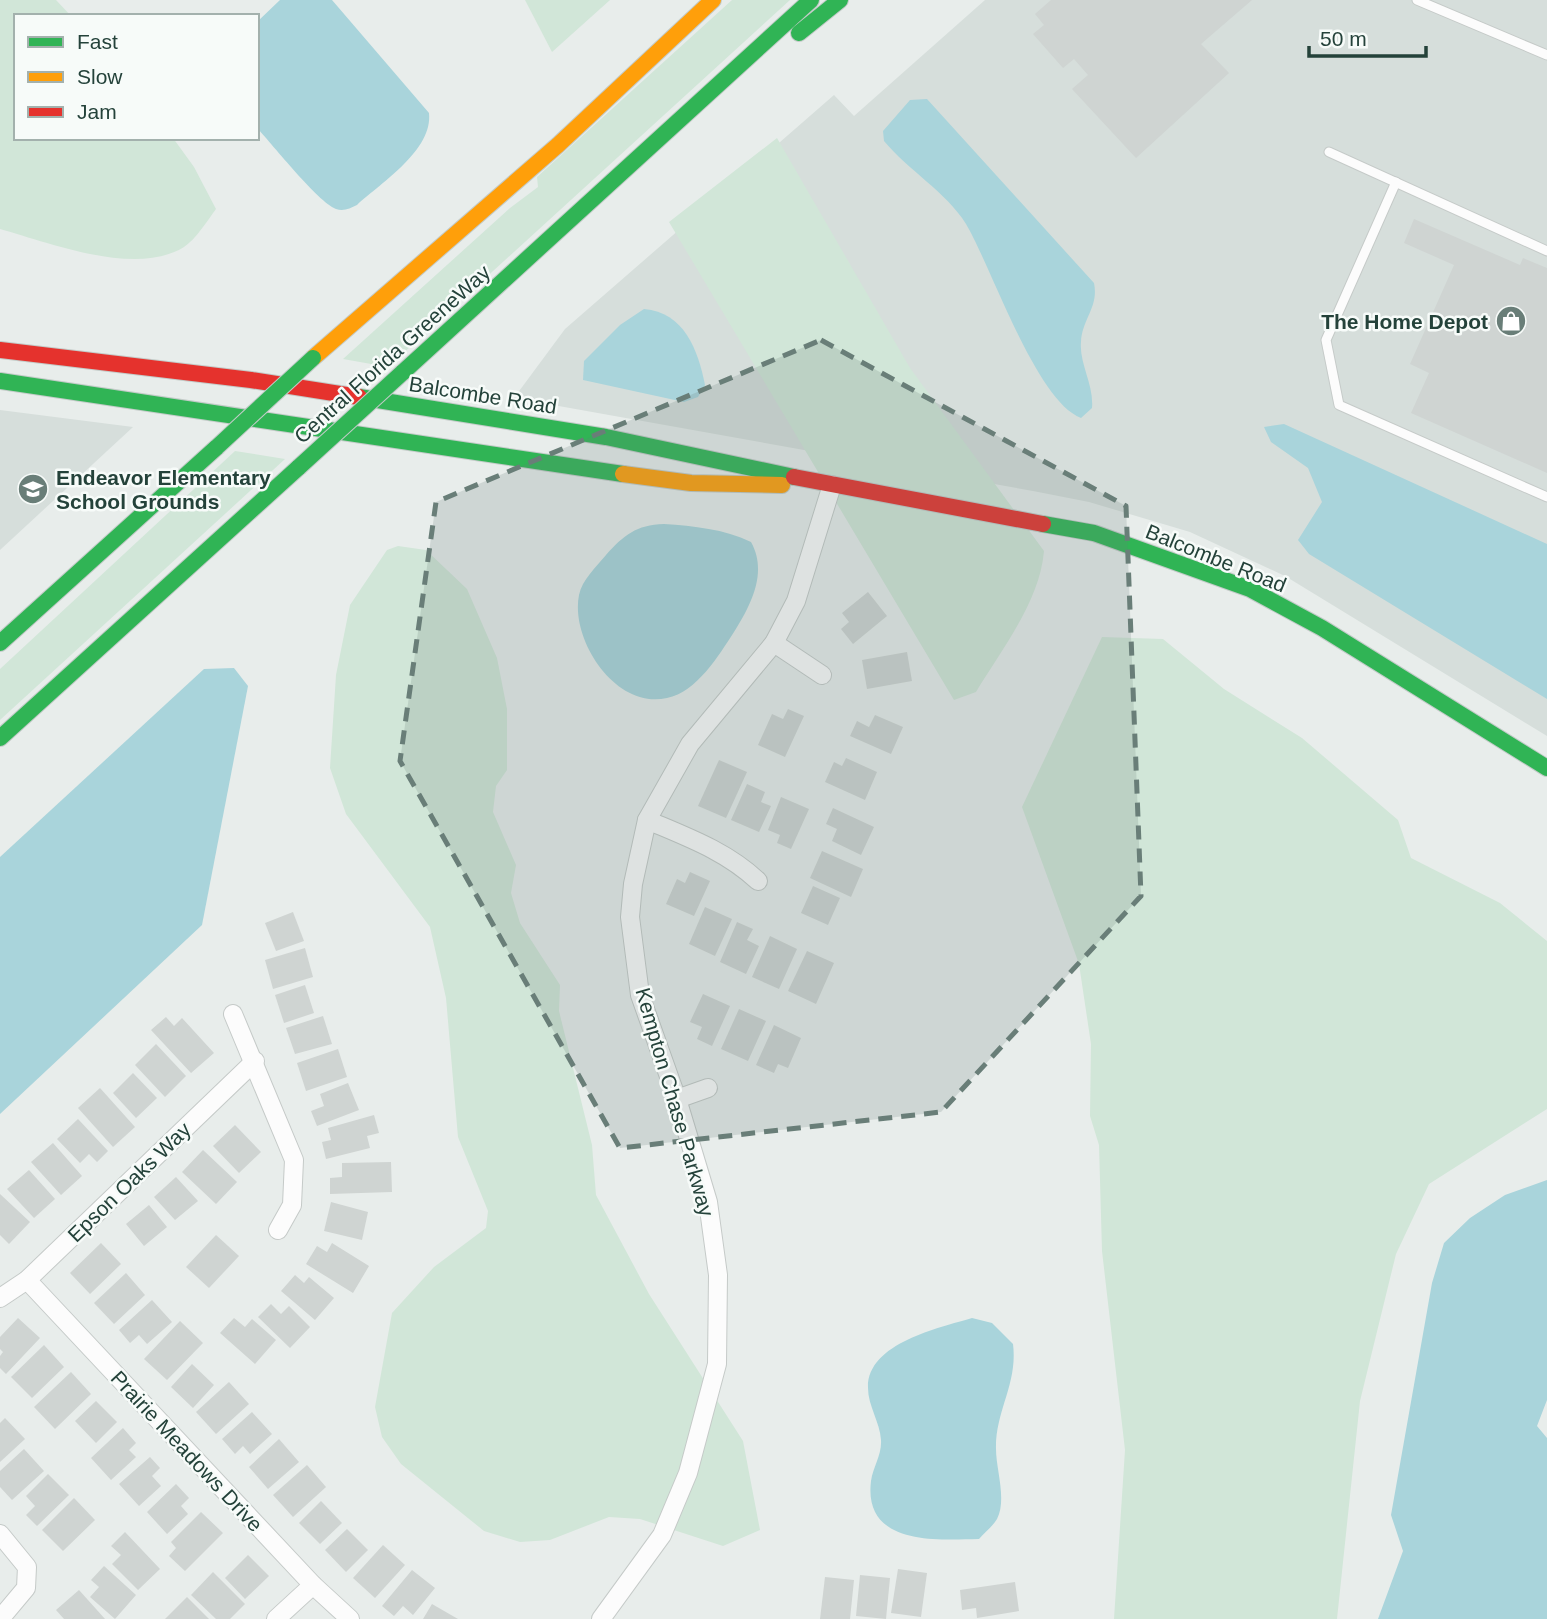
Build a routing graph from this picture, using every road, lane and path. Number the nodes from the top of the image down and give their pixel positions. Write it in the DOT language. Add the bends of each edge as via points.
graph roads {
  1 [pos="713,0"];
  2 [pos="811,0"];
  3 [pos="840,0"];
  4 [pos="1417,0"];
  5 [pos="1547,55"];
  6 [pos="1329,152"];
  7 [pos="1396,183"];
  8 [pos="601,192"];
  9 [pos="1547,251"];
  10 [pos="0,350"];
  11 [pos="0,381"];
  12 [pos="832,485"];
  13 [pos="1547,497"];
  14 [pos="0,643"];
  15 [pos="774,643"];
  16 [pos="822,675"];
  17 [pos="0,738"];
  18 [pos="1547,768"];
  19 [pos="647,820"];
  20 [pos="758,881"];
  21 [pos="233,1014"];
  22 [pos="255,1061"];
  23 [pos="708,1088"];
  24 [pos="677,1099"];
  25 [pos="278,1230"];
  26 [pos="27,1280"];
  27 [pos="0,1298"];
  28 [pos="0,1535"];
  29 [pos="313,1585"];
  30 [pos="0,1619"];
  31 [pos="276,1619"];
  32 [pos="349,1619"];
  33 [pos="601,1619"];
  1 -- 14 [label="main road, bridge" via="558,145 313,358"];
  2 -- 8 [label="main road, Central Florida GreeneWay"];
  3 -- 8 [label="main road"];
  4 -- 5 [label="lane"];
  6 -- 7 [label="lane"];
  7 -- 9 [label="lane"];
  7 -- 13 [label="lane" via="1326,340 1339,405"];
  8 -- 17 [label="main road, Central Florida GreeneWay, bridge"];
  10 -- 12 [label="main road, Balcombe Road" via="251,380 504,419"];
  11 -- 12 [label="main road, Balcombe Road" via="463,453 691,483"];
  12 -- 15 [label="street, Kempton Chase Parkway" via="796,601"];
  12 -- 18 [label="main road, Balcombe Road" via="1094,533 1250,589 1322,628"];
  15 -- 16 [label="street"];
  15 -- 19 [label="street, Kempton Chase Parkway" via="690,744"];
  19 -- 20 [label="street" via="717,850"];
  19 -- 24 [label="street, Kempton Chase Parkway" via="630,917 640,995"];
  21 -- 22 [label="street"];
  22 -- 25 [label="street" via="294,1160 292,1205"];
  22 -- 26 [label="street, Epson Oaks Way"];
  23 -- 24 [label="street"];
  24 -- 33 [label="street, Kempton Chase Parkway" via="708,1202 718,1275 717,1364 688,1473 663,1535"];
  26 -- 27 [label="street, Epson Oaks Way"];
  26 -- 29 [label="street, Prairie Meadows Drive"];
  28 -- 30 [label="street" via="27,1567 26,1588"];
  29 -- 31 [label="street"];
  29 -- 32 [label="street, Prairie Meadows Drive"];
}
